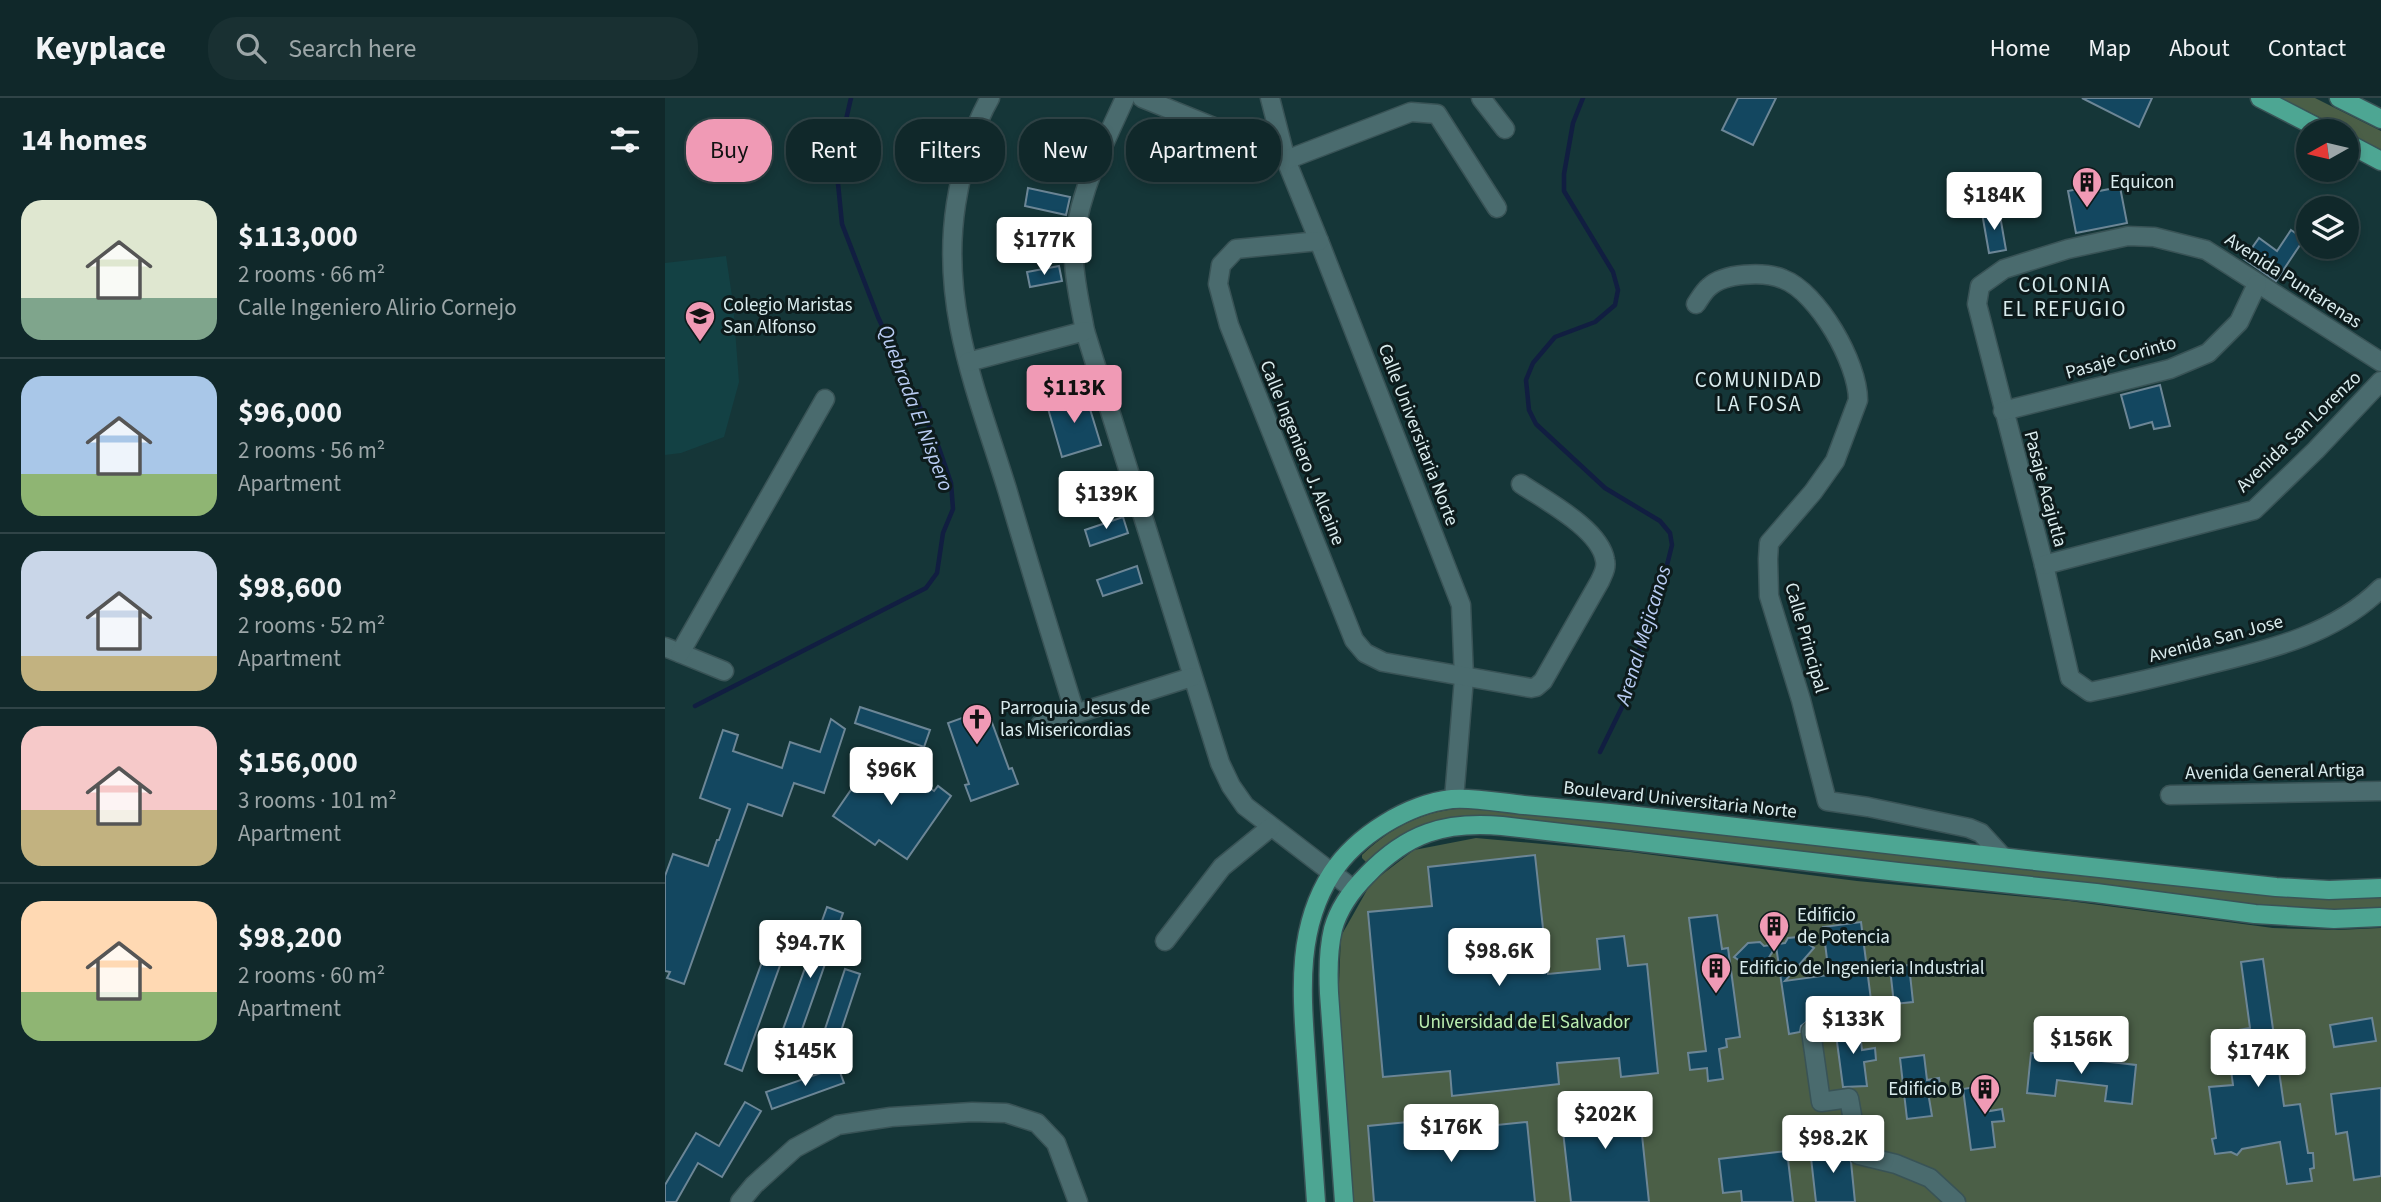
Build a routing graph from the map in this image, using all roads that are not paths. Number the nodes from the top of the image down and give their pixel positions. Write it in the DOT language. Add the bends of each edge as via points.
graph roads {
  1 [pos="990,98"];
  2 [pos="1125,98"];
  3 [pos="1142,98"];
  4 [pos="1270,98"];
  5 [pos="1481,98"];
  6 [pos="2260,98"];
  7 [pos="2339,98"];
  8 [pos="1194,119"];
  9 [pos="2301,119"];
  10 [pos="2381,120"];
  11 [pos="1505,129"];
  12 [pos="2359,149"];
  13 [pos="1286,160"];
  14 [pos="2381,161"];
  15 [pos="1497,208"];
  16 [pos="1319,241"];
  17 [pos="2257,284"];
  18 [pos="1980,286"];
  19 [pos="1696,304"];
  20 [pos="1085,331"];
  21 [pos="968,362"];
  22 [pos="2381,362"];
  23 [pos="2381,381"];
  24 [pos="825,399"];
  25 [pos="2003,411"];
  26 [pos="1521,484"];
  27 [pos="2044,565"];
  28 [pos="2381,588"];
  29 [pos="673,650"];
  30 [pos="724,671"];
  31 [pos="1192,677"];
  32 [pos="1464,678"];
  33 [pos="2090,692"];
  34 [pos="1075,713"];
  35 [pos="1040,725"];
  36 [pos="2381,791"];
  37 [pos="2170,795"];
  38 [pos="1454,799"];
  39 [pos="1271,827"];
  40 [pos="2003,857"];
  41 [pos="1331,874"];
  42 [pos="2381,888"];
  43 [pos="1353,889"];
  44 [pos="2381,917"];
  45 [pos="1165,941"];
  46 [pos="1811,1031"];
  47 [pos="740,1202"];
  48 [pos="1078,1202"];
  49 [pos="1316,1202"];
  50 [pos="1344,1202"];
  51 [pos="1956,1202"];
  1 -- 21 [label="street" via="966,153 951,246 953,299"];
  2 -- 20 [label="street" via="1076,225 1074,262"];
  3 -- 8 [label="street"];
  4 -- 13 [label="street, Calle Universitaria Norte"];
  5 -- 11 [label="street"];
  6 -- 9 [label="main road"];
  7 -- 10 [label="main road"];
  12 -- 14 [label="main road"];
  13 -- 15 [label="street" via="1411,112 1437,114"];
  13 -- 16 [label="street, Calle Universitaria Norte"];
  16 -- 32 [label="street, Calle Universitaria Norte" via="1461,605"];
  16 -- 32 [label="street, Calle Ingeniero J. Alcaine" via="1236,249 1221,265 1218,285 1229,325 1354,640 1365,653 1383,662"];
  17 -- 18 [label="street, Avenida Puntarenas" via="2206,250 2154,237 2128,236 2068,248 2004,269"];
  17 -- 22 [label="street, Avenida Puntarenas"];
  17 -- 25 [label="street, Pasaje Corinto" via="2239,321 2208,353 2170,369"];
  18 -- 25 [label="street, Pasaje Acajutla" via="1977,304"];
  19 -- 40 [label="street, Calle Principal" via="1721,279 1747,274 1783,279 1814,304 1852,368 1859,400 1835,461 1769,543 1768,559 1769,596 1827,801 1969,828 1981,832"];
  20 -- 21 [label="street"];
  20 -- 31 [label="street"];
  21 -- 34 [label="street"];
  23 -- 27 [label="street, Avenida San Lorenzo" via="2254,510"];
  24 -- 29 [label="street"];
  25 -- 27 [label="street, Pasaje Acajutla"];
  26 -- 32 [label="street, Calle Ingeniero J. Alcaine" via="1587,529 1599,544 1606,568 1536,687"];
  27 -- 33 [label="street, Pasaje Acajutla" via="2070,678"];
  28 -- 33 [label="street, Avenida San Jose" via="2335,622 2280,646"];
  29 -- 30 [label="street"];
  31 -- 34 [label="street"];
  31 -- 39 [label="street" via="1231,786 1245,806"];
  32 -- 38 [label="street, Calle Universitaria Norte"];
  34 -- 35 [label="street"];
  36 -- 37 [label="street, Avenida General Artiga"];
  38 -- 40 [label="main road, Boulevard Universitaria Norte"];
  38 -- 41 [label="main road, Boulevard Universitaria Norte" via="1417,808 1388,822"];
  39 -- 41 [label="street"];
  39 -- 45 [label="street" via="1222,867"];
  40 -- 42 [label="main road, Boulevard Universitaria Norte" via="2289,888"];
  41 -- 43 [label="street"];
  41 -- 49 [label="main road, Boulevard Universitaria Norte" via="1303,953"];
  43 -- 44 [label="main road" via="1389,853 1410,840 1450,826 1485,824 2255,914"];
  43 -- 50 [label="main road" via="1333,929 1328,974"];
  46 -- 51 [label="street" via="1821,1102 1849,1098 1859,1155 1930,1178"];
  47 -- 48 [label="street" via="796,1148 838,1125 972,1112 1006,1113 1037,1123 1056,1143"];
}
